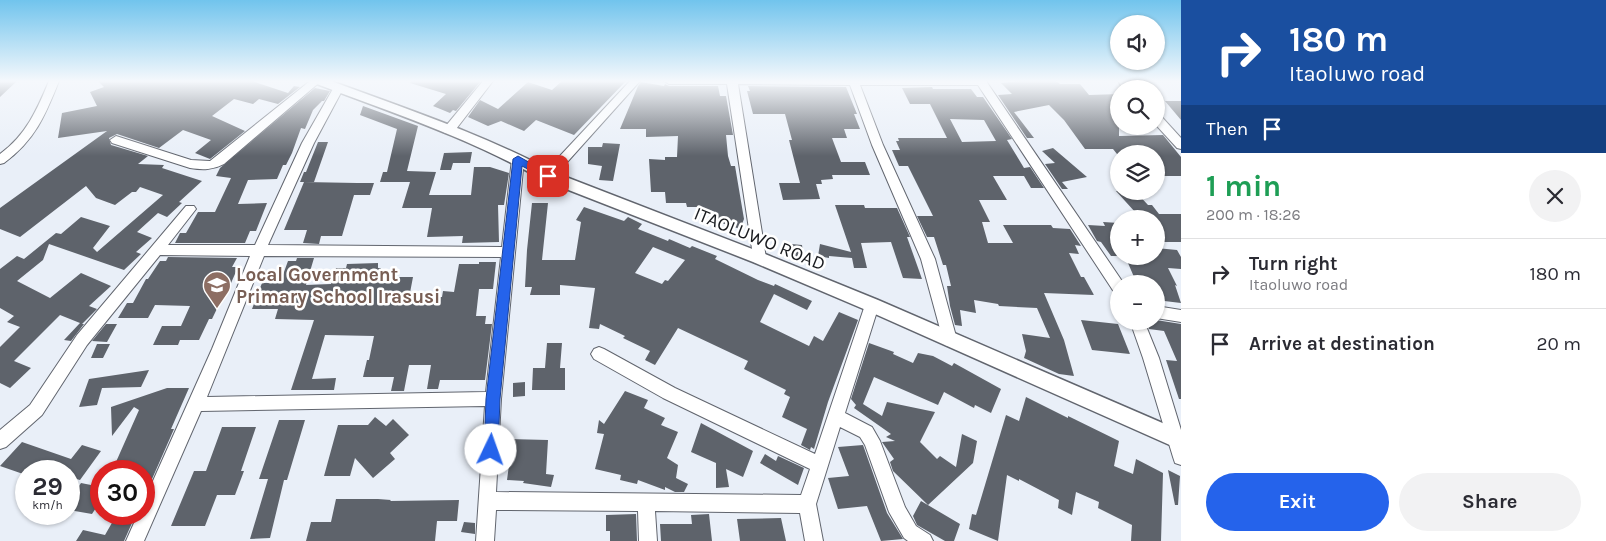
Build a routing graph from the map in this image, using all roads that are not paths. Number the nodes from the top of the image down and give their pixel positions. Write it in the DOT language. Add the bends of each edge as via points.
graph roads {
  1 [pos="43,106"];
  2 [pos="286,106"];
  3 [pos="327,106"];
  4 [pos="388,106"];
  5 [pos="468,106"];
  6 [pos="612,106"];
  7 [pos="736,106"];
  8 [pos="862,106"];
  9 [pos="999,106"];
  10 [pos="1165,128"];
  11 [pos="449,130"];
  12 [pos="116,140"];
  13 [pos="1181,145"];
  14 [pos="518,159"];
  15 [pos="0,160"];
  16 [pos="548,176"];
  17 [pos="190,209"];
  18 [pos="157,250"];
  19 [pos="259,250"];
  20 [pos="508,252"];
  21 [pos="759,258"];
  22 [pos="1110,275"];
  23 [pos="872,305"];
  24 [pos="1165,313"];
  25 [pos="1181,316"];
  26 [pos="1140,330"];
  27 [pos="950,340"];
  28 [pos="599,354"];
  29 [pos="493,399"];
  30 [pos="197,404"];
  31 [pos="835,416"];
  32 [pos="1177,440"];
  33 [pos="0,441"];
  34 [pos="1181,457"];
  35 [pos="820,465"];
  36 [pos="488,501"];
  37 [pos="646,502"];
  38 [pos="807,504"];
  39 [pos="136,541"];
  40 [pos="485,541"];
  41 [pos="648,541"];
  42 [pos="814,541"];
  43 [pos="924,541"];
  1 -- 15 [label="street" via="33,130"];
  2 -- 12 [label="street" via="212,165 190,164"];
  3 -- 19 [label="street"];
  4 -- 11 [label="street, ITAOLUWO ROAD"];
  5 -- 11 [label="street"];
  6 -- 16 [label="street"];
  7 -- 21 [label="street"];
  8 -- 27 [label="street" via="873,138 923,247"];
  9 -- 22 [label="street"];
  10 -- 13 [label="street"];
  11 -- 14 [label="street, ITAOLUWO ROAD"];
  14 -- 16 [label="street, ITAOLUWO ROAD"];
  14 -- 20 [label="street"];
  16 -- 21 [label="street, ITAOLUWO ROAD"];
  17 -- 18 [label="street"];
  18 -- 19 [label="street"];
  18 -- 33 [label="street" via="82,340 36,410"];
  19 -- 20 [label="street"];
  19 -- 30 [label="street"];
  20 -- 29 [label="street"];
  21 -- 23 [label="street, ITAOLUWO ROAD"];
  23 -- 27 [label="street, ITAOLUWO ROAD"];
  23 -- 31 [label="street"];
  24 -- 25 [label="street"];
  26 -- 32 [label="street"];
  27 -- 32 [label="street, ITAOLUWO ROAD" via="1111,408"];
  28 -- 35 [label="street" via="669,393"];
  29 -- 30 [label="street"];
  29 -- 36 [label="street"];
  30 -- 39 [label="street"];
  31 -- 35 [label="street"];
  31 -- 43 [label="street" via="866,432 898,512 910,532"];
  32 -- 34 [label="street"];
  35 -- 38 [label="street"];
  36 -- 37 [label="street"];
  36 -- 40 [label="street"];
  37 -- 38 [label="street"];
  37 -- 41 [label="street"];
  38 -- 42 [label="street"];
}
